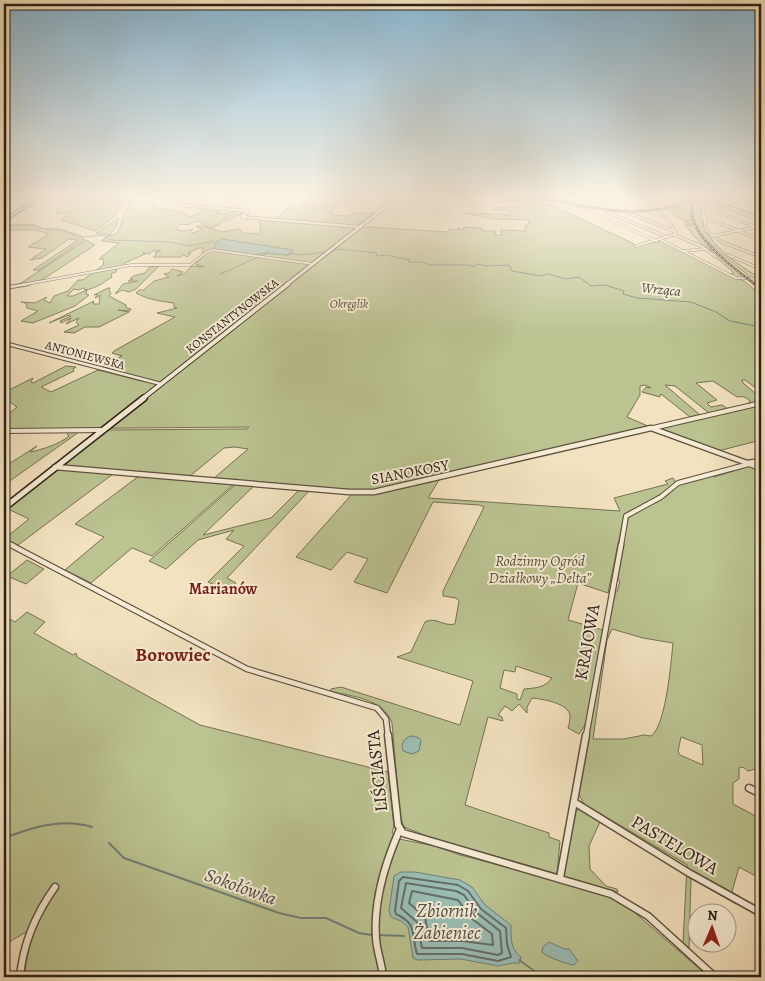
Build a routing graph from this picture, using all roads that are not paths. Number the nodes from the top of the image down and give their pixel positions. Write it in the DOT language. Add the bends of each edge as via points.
graph roads {
  1 [pos="341,242"];
  2 [pos="652,242"];
  3 [pos="663,242"];
  4 [pos="692,242"];
  5 [pos="725,242"];
  6 [pos="636,246"];
  7 [pos="706,249"];
  8 [pos="684,251"];
  9 [pos="728,255"];
  10 [pos="716,257"];
  11 [pos="761,257"];
  12 [pos="313,264"];
  13 [pos="761,269"];
  14 [pos="761,279"];
  15 [pos="4,288"];
  16 [pos="4,343"];
  17 [pos="161,384"];
  18 [pos="761,403"];
  19 [pos="653,428"];
  20 [pos="103,430"];
  21 [pos="4,431"];
  22 [pos="761,461"];
  23 [pos="749,464"];
  24 [pos="55,467"];
  25 [pos="761,469"];
  26 [pos="4,508"];
  27 [pos="4,541"];
  28 [pos="749,788"];
  29 [pos="761,794"];
  30 [pos="574,802"];
  31 [pos="400,829"];
  32 [pos="560,878"];
  33 [pos="55,887"];
  34 [pos="761,913"];
  35 [pos="20,977"];
  36 [pos="384,977"];
  37 [pos="715,977"];
  1 -- 12 [label="main road, KONSTANTYNOWSKA"];
  2 -- 6 [label="street"];
  3 -- 8 [label="street"];
  4 -- 7 [label="street"];
  5 -- 11 [label="street"];
  7 -- 8 [label="street"];
  7 -- 10 [label="street"];
  8 -- 14 [label="street" via="736,278"];
  9 -- 13 [label="street"];
  12 -- 15 [label="street" via="212,250 189,266 131,265"];
  12 -- 17 [label="main road, KONSTANTYNOWSKA"];
  16 -- 17 [label="street, ANTONIEWSKA"];
  17 -- 20 [label="main road, KONSTANTYNOWSKA"];
  18 -- 19 [label="street, SIANOKOSY"];
  19 -- 23 [label="street"];
  19 -- 24 [label="street, SIANOKOSY" via="370,492"];
  20 -- 21 [label="street"];
  20 -- 24 [label="main road, KONSTANTYNOWSKA"];
  22 -- 23 [label="street"];
  23 -- 25 [label="street"];
  23 -- 30 [label="street, KRAJOWA" via="678,483 661,497 626,516"];
  24 -- 26 [label="main road, KONSTANTYNOWSKA"];
  27 -- 31 [label="street, LIŚCIASTA" via="247,669 380,711 387,722"];
  28 -- 29 [label="street"];
  30 -- 32 [label="street, KRAJOWA"];
  30 -- 34 [label="street, PASTELOWA"];
  31 -- 32 [label="street, LIŚCIASTA" via="417,838"];
  31 -- 36 [label="street" via="388,859 376,917 376,940"];
  32 -- 37 [label="street, LIŚCIASTA" via="611,894 633,905"];
  33 -- 35 [label="street" via="31,925"];
}
